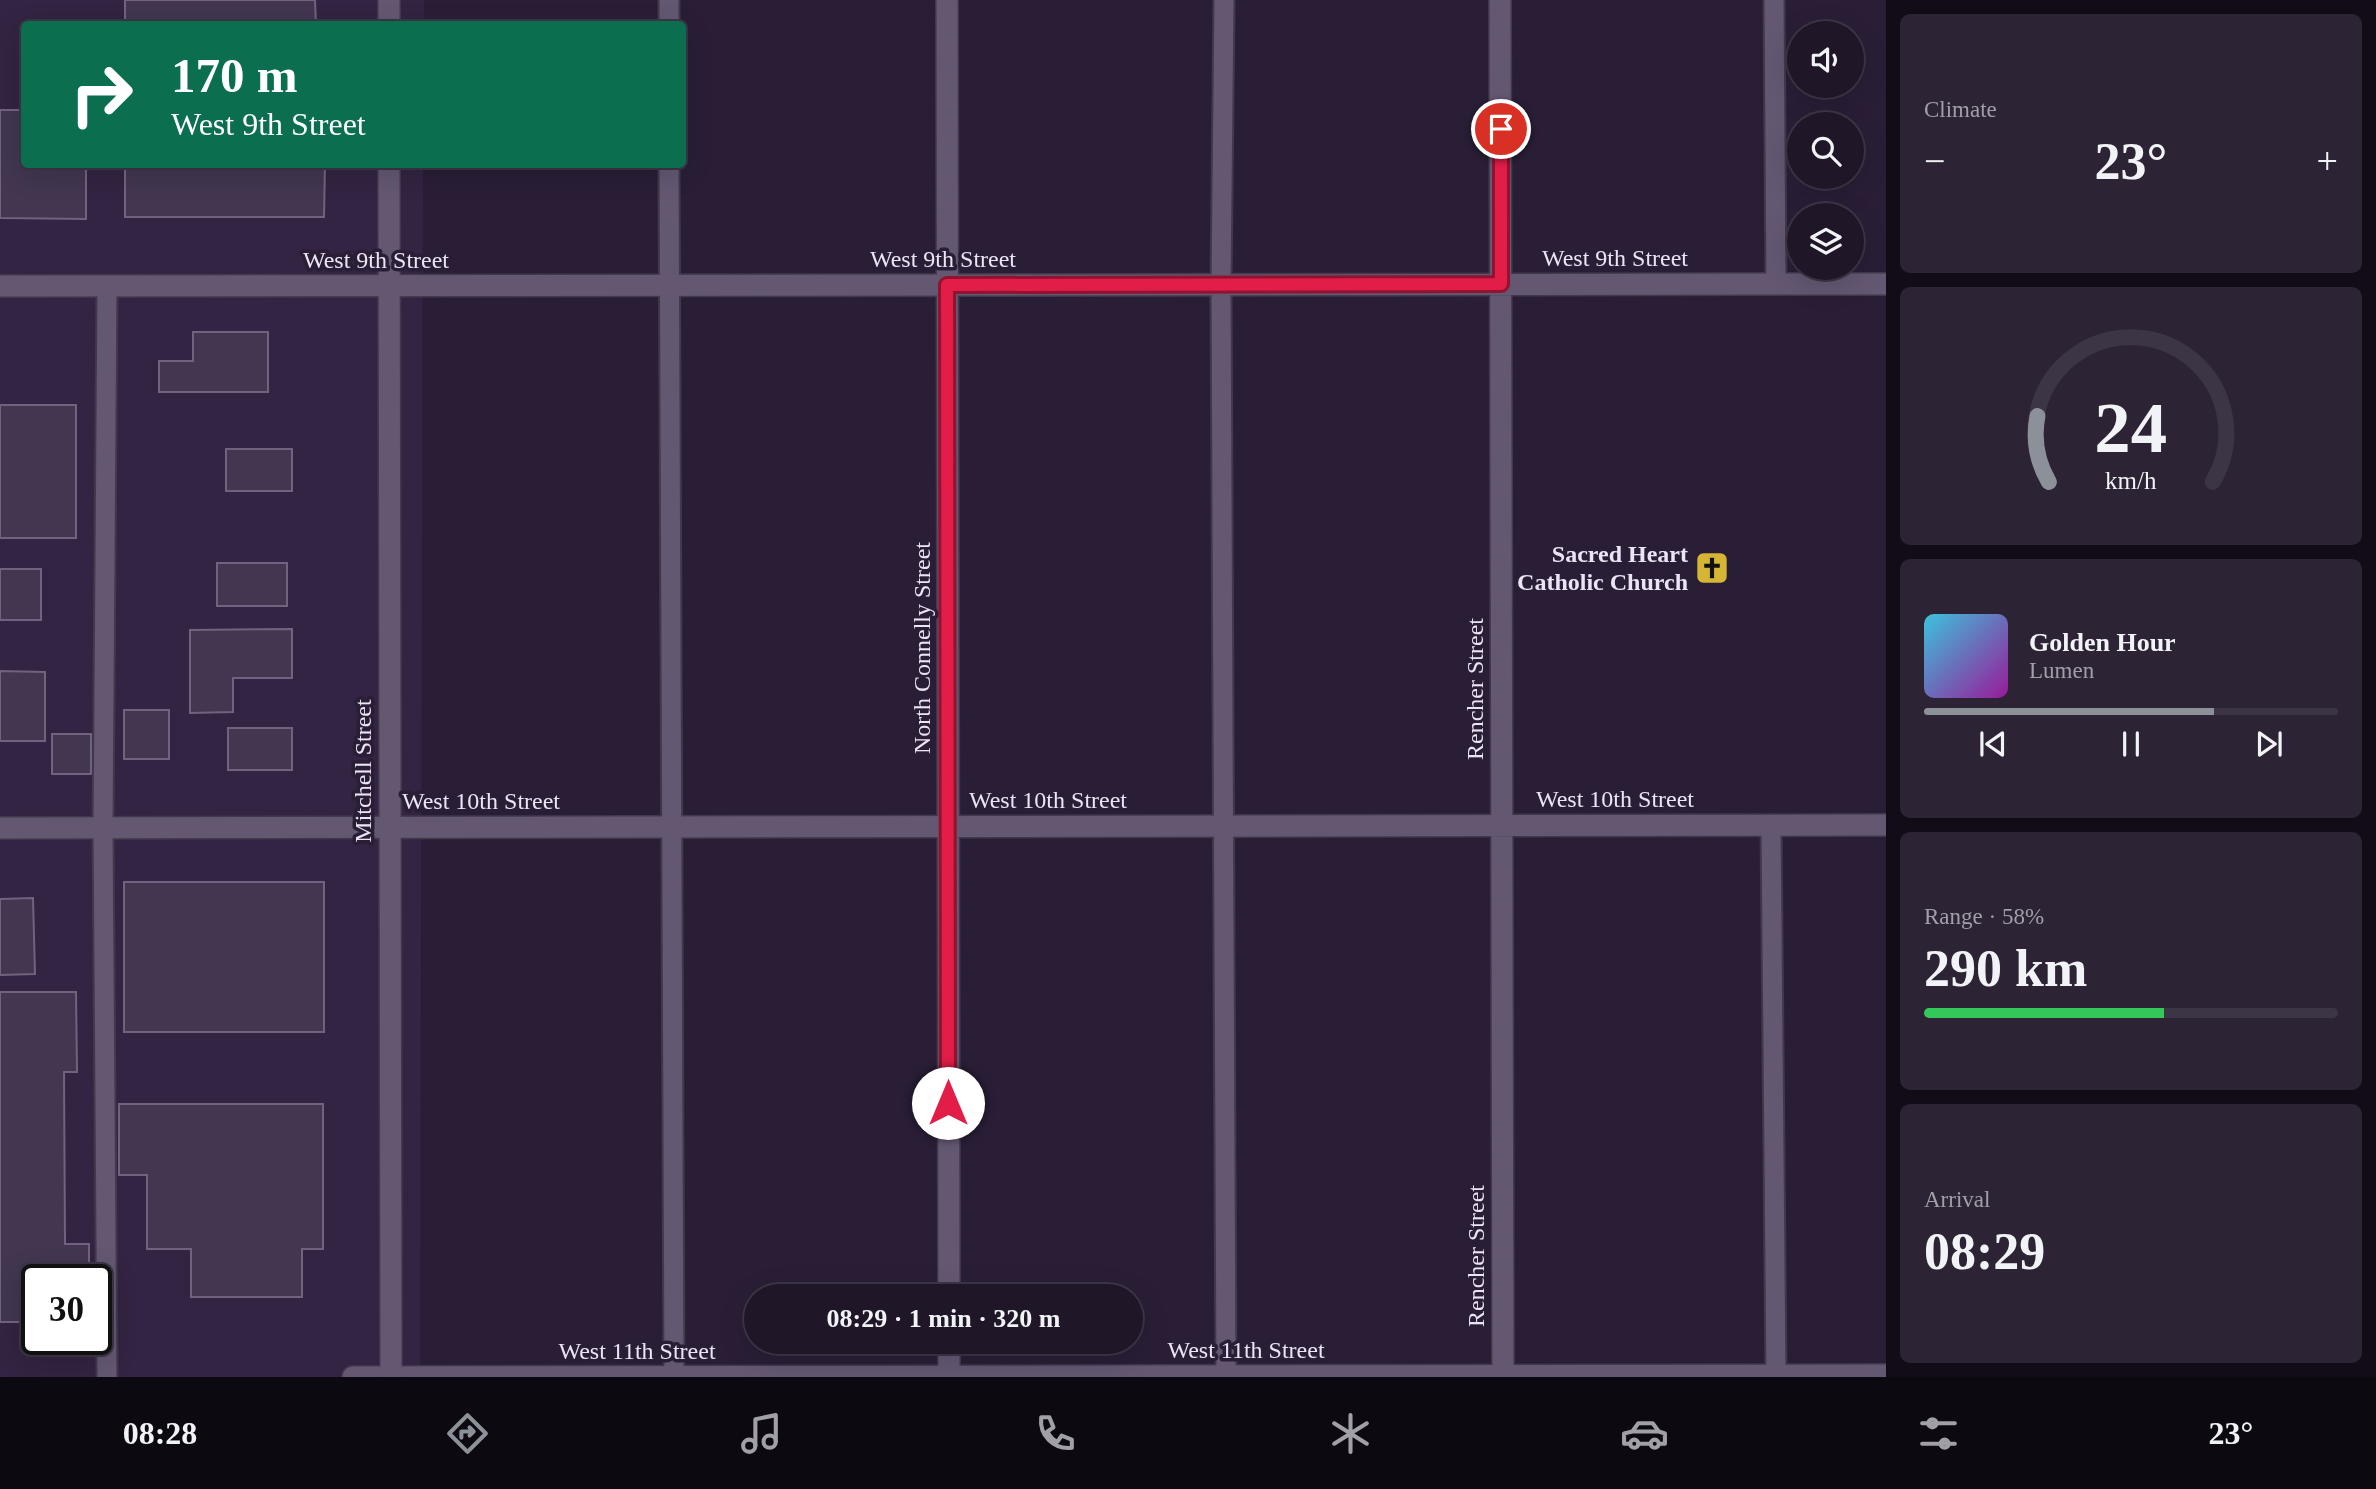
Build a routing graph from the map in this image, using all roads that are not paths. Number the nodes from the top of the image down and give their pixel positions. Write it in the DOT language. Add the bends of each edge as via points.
graph roads {
  1 [pos="389,0"];
  2 [pos="669,0"];
  3 [pos="947,0"];
  4 [pos="1224,0"];
  5 [pos="1500,0"];
  6 [pos="1774,0"];
  7 [pos="389,21"];
  8 [pos="669,21"];
  9 [pos="389,168"];
  10 [pos="669,168"];
  11 [pos="1501,284"];
  12 [pos="1776,284"];
  13 [pos="1886,284"];
  14 [pos="669,285"];
  15 [pos="947,285"];
  16 [pos="1221,285"];
  17 [pos="0,286"];
  18 [pos="107,286"];
  19 [pos="389,286"];
  20 [pos="1502,825"];
  21 [pos="1771,825"];
  22 [pos="1886,825"];
  23 [pos="948,826"];
  24 [pos="1224,826"];
  25 [pos="389,827"];
  26 [pos="671,827"];
  27 [pos="0,828"];
  28 [pos="103,828"];
  29 [pos="949,1284"];
  30 [pos="949,1354"];
  31 [pos="1886,1375"];
  32 [pos="1226,1376"];
  33 [pos="1503,1376"];
  34 [pos="1776,1376"];
  35 [pos="107,1377"];
  36 [pos="353,1377"];
  37 [pos="391,1377"];
  38 [pos="674,1377"];
  39 [pos="949,1377"];
  1 -- 7 [label="street"];
  2 -- 8 [label="lane"];
  3 -- 15 [label="street, North Connelly Street"];
  4 -- 16 [label="lane"];
  5 -- 11 [label="street, Rencher Street"];
  6 -- 12 [label="lane"];
  9 -- 19 [label="street, Mitchell Street"];
  10 -- 14 [label="lane"];
  11 -- 12 [label="street, West 9th Street"];
  11 -- 16 [label="street, West 9th Street"];
  11 -- 20 [label="street, Rencher Street"];
  12 -- 13 [label="street, West 9th Street"];
  14 -- 15 [label="street, West 9th Street"];
  14 -- 19 [label="street, West 9th Street"];
  14 -- 26 [label="lane"];
  15 -- 16 [label="street, West 9th Street"];
  15 -- 23 [label="street, North Connelly Street"];
  16 -- 24 [label="lane"];
  17 -- 18 [label="street, West 9th Street"];
  18 -- 19 [label="street, West 9th Street"];
  18 -- 28 [label="lane"];
  19 -- 25 [label="street, Mitchell Street"];
  20 -- 21 [label="street, West 10th Street"];
  20 -- 24 [label="street, West 10th Street"];
  20 -- 33 [label="street, Rencher Street"];
  21 -- 22 [label="street, West 10th Street"];
  21 -- 34 [label="lane"];
  23 -- 24 [label="street, West 10th Street"];
  23 -- 26 [label="street, West 10th Street"];
  23 -- 29 [label="street, North Connelly Street"];
  24 -- 32 [label="lane"];
  25 -- 26 [label="street, West 10th Street"];
  25 -- 28 [label="street, West 10th Street"];
  25 -- 37 [label="street, Mitchell Street"];
  26 -- 38 [label="lane"];
  27 -- 28 [label="street, West 10th Street"];
  28 -- 35 [label="lane"];
  30 -- 39 [label="street"];
  31 -- 34 [label="street, West 11th Street"];
  32 -- 33 [label="street, West 11th Street"];
  32 -- 39 [label="street, West 11th Street"];
  33 -- 34 [label="street, West 11th Street"];
  36 -- 37 [label="street, West 11th Street"];
  37 -- 38 [label="street, West 11th Street"];
  38 -- 39 [label="street, West 11th Street"];
}
